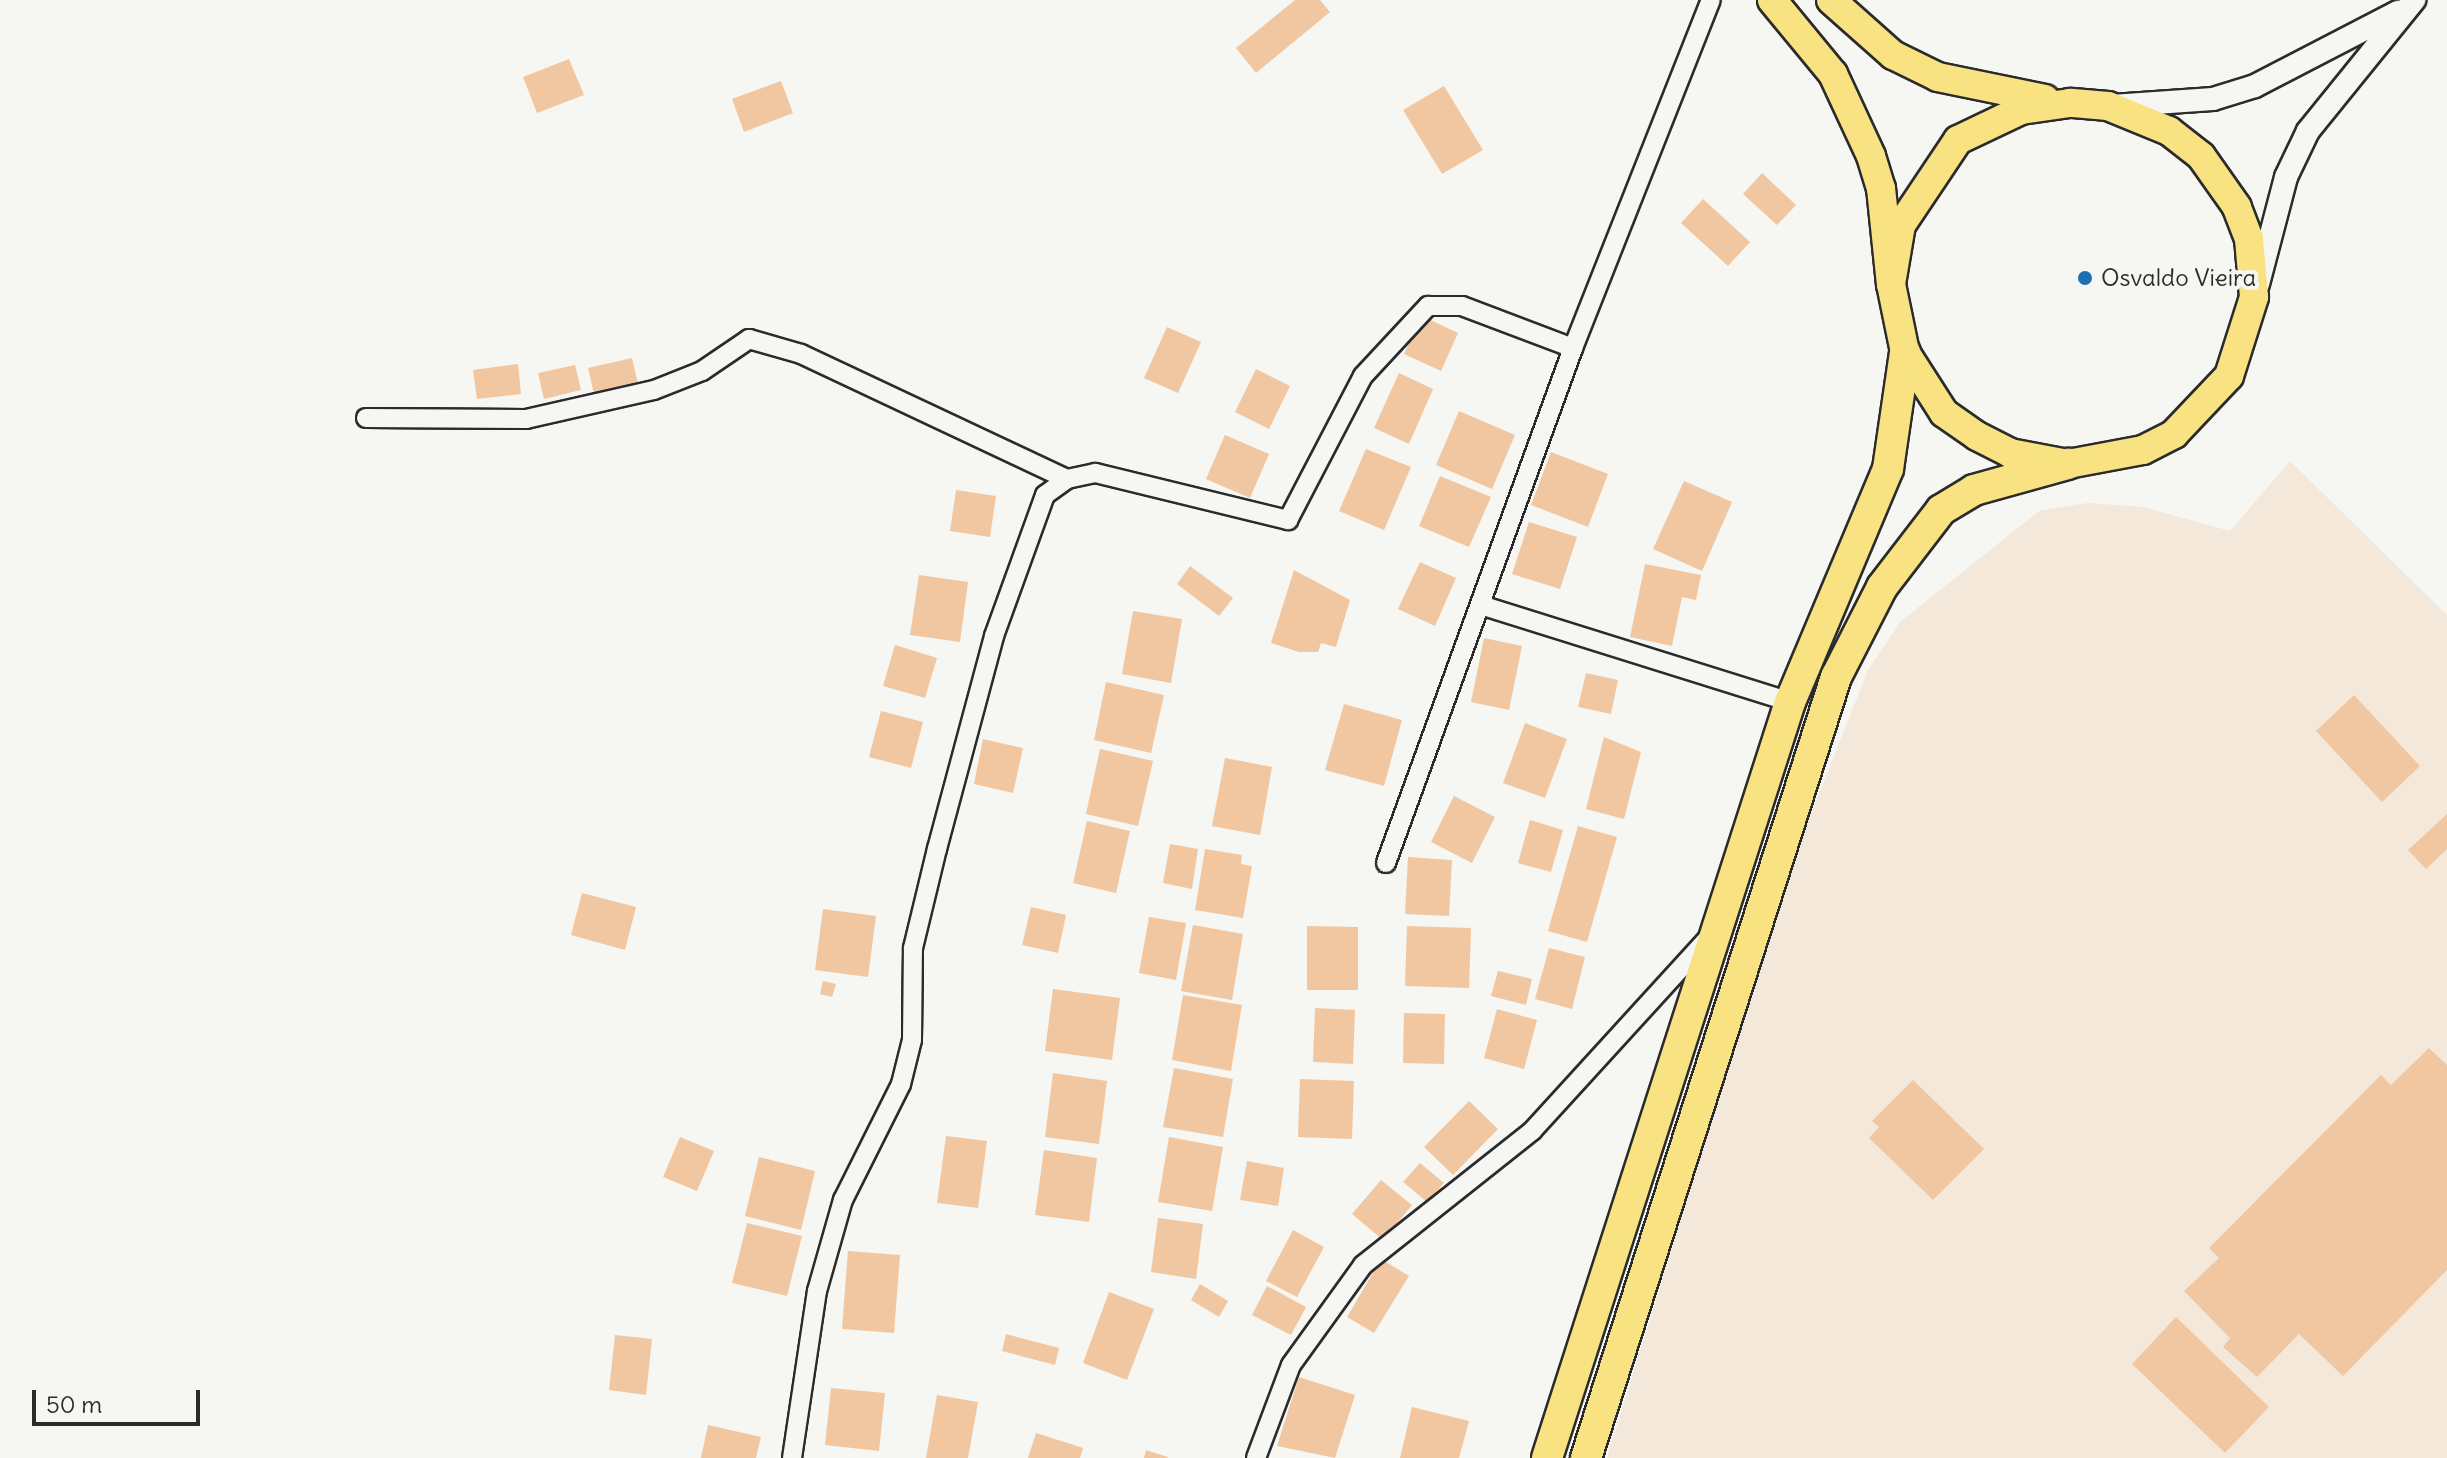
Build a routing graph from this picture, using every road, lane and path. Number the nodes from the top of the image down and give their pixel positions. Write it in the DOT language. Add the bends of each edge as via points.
graph roads {
  1 [pos="1711,0"];
  2 [pos="1772,0"];
  3 [pos="1831,0"];
  4 [pos="2410,4"];
  5 [pos="2070,103"];
  6 [pos="2108,106"];
  7 [pos="1891,284"];
  8 [pos="2254,297"];
  9 [pos="1573,348"];
  10 [pos="1905,352"];
  11 [pos="366,418"];
  12 [pos="2068,464"];
  13 [pos="1067,479"];
  14 [pos="1484,606"];
  15 [pos="1790,702"];
  16 [pos="1386,863"];
  17 [pos="1712,934"];
  18 [pos="792,1458"];
  19 [pos="1256,1458"];
  20 [pos="1547,1458"];
  21 [pos="1586,1458"];
  1 -- 9 [label="street"];
  2 -- 7 [label="main road" via="1833,74 1857,122 1881,188"];
  3 -- 5 [label="main road" via="1893,55 1938,77"];
  4 -- 6 [label="street" via="2255,86 2213,99"];
  4 -- 8 [label="street" via="2308,131 2286,177"];
  5 -- 6 [label="main road"];
  5 -- 7 [label="main road" via="2021,110 1958,140 1901,225"];
  6 -- 8 [label="main road" via="2169,131 2201,156 2237,207"];
  7 -- 10 [label="main road"];
  8 -- 12 [label="main road" via="2245,342 2207,405 2143,450"];
  9 -- 13 [label="street" via="1462,306 1428,306 1363,376 1288,520 1095,473"];
  9 -- 14 [label="street"];
  10 -- 12 [label="main road" via="1944,413 1977,436 2010,453"];
  10 -- 15 [label="highway" via="1888,469"];
  11 -- 13 [label="street" via="526,419 654,390 702,371 749,339 801,354"];
  12 -- 21 [label="highway" via="1974,490 1941,510 1882,587 1836,677"];
  13 -- 18 [label="street" via="1045,495 1031,523 994,636 913,948 912,1040 901,1084 843,1200 821,1276"];
  14 -- 15 [label="street"];
  14 -- 16 [label="street"];
  15 -- 17 [label="highway"];
  17 -- 19 [label="street" via="1532,1131 1363,1265 1291,1365"];
  17 -- 20 [label="highway"];
}
